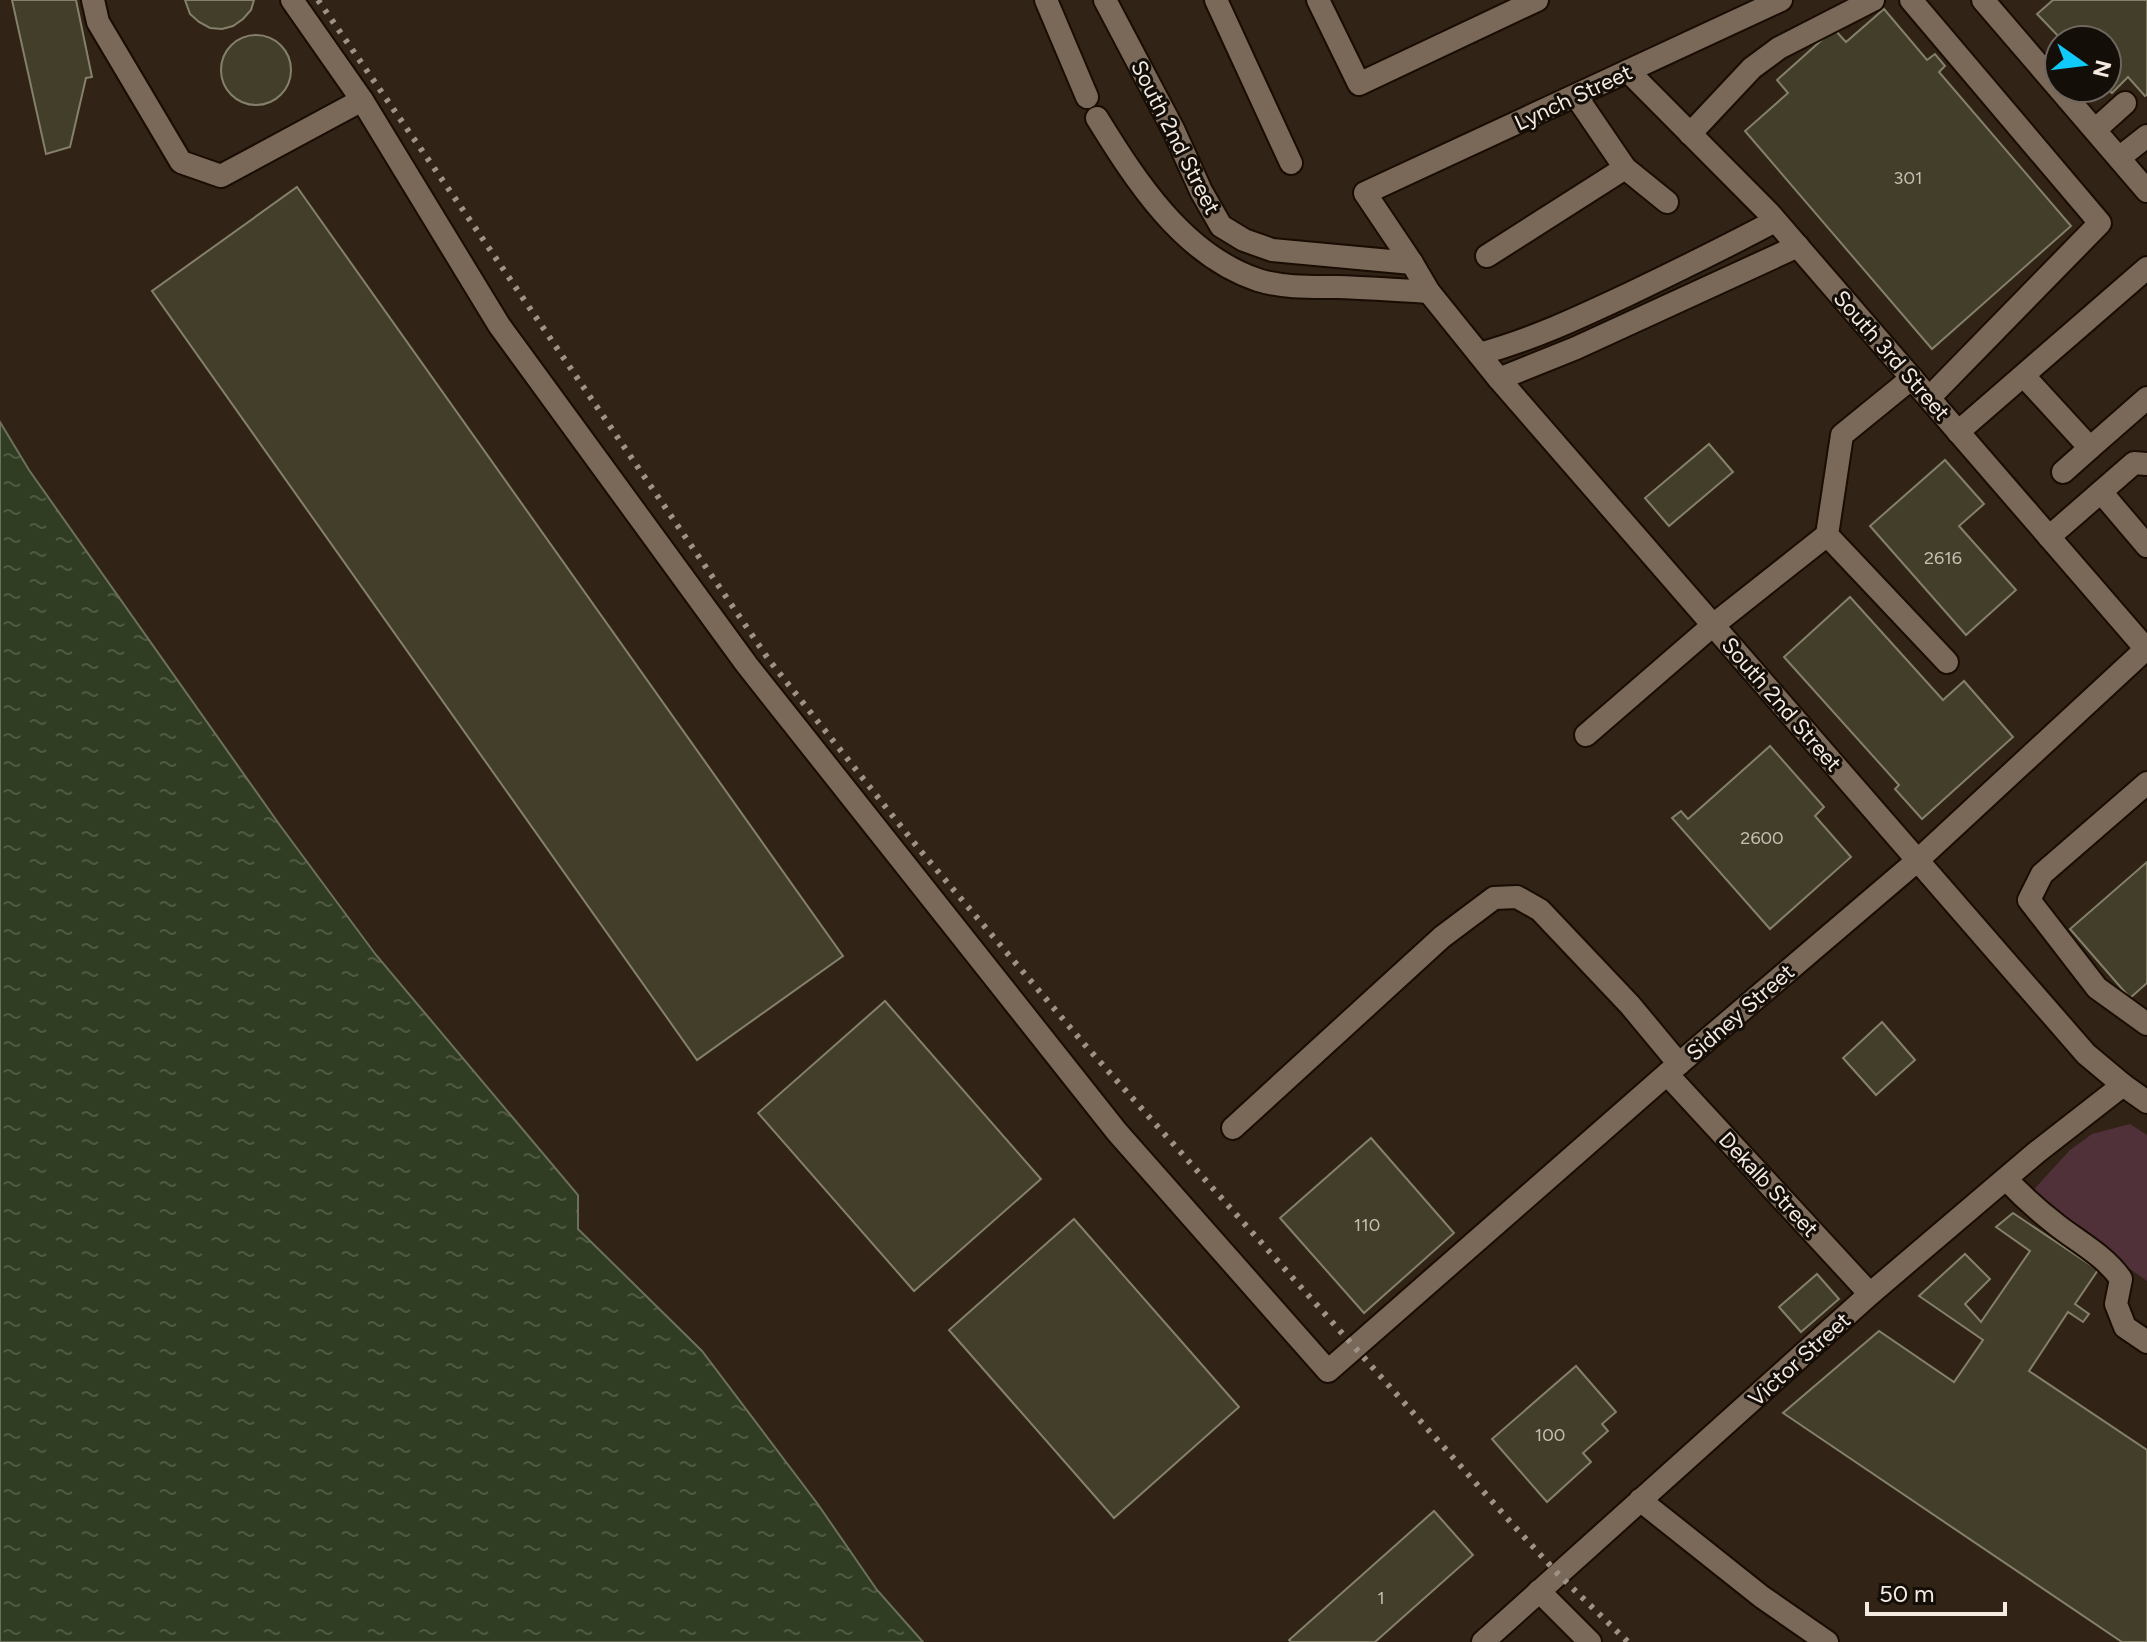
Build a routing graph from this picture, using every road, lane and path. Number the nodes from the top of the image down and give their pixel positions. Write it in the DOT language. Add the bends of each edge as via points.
graph roads {
  1 [pos="93,0"];
  2 [pos="292,0"];
  3 [pos="1046,0"];
  4 [pos="1105,0"];
  5 [pos="1216,0"];
  6 [pos="1318,0"];
  7 [pos="1537,0"];
  8 [pos="1781,0"];
  9 [pos="1873,0"];
  10 [pos="1911,0"];
  11 [pos="1984,1"];
  12 [pos="1628,71"];
  13 [pos="1576,96"];
  14 [pos="1087,97"];
  15 [pos="362,100"];
  16 [pos="2125,103"];
  17 [pos="1097,118"];
  18 [pos="2095,130"];
  19 [pos="1690,134"];
  20 [pos="2147,136"];
  21 [pos="2119,158"];
  22 [pos="1291,163"];
  23 [pos="1625,168"];
  24 [pos="2147,191"];
  25 [pos="1365,193"];
  26 [pos="1667,202"];
  27 [pos="1775,221"];
  28 [pos="1798,246"];
  29 [pos="1487,256"];
  30 [pos="1412,263"];
  31 [pos="2147,268"];
  32 [pos="1429,292"];
  33 [pos="1479,354"];
  34 [pos="2024,376"];
  35 [pos="1912,378"];
  36 [pos="1499,379"];
  37 [pos="1929,398"];
  38 [pos="2147,398"];
  39 [pos="1958,432"];
  40 [pos="2090,448"];
  41 [pos="2143,468"];
  42 [pos="2063,472"];
  43 [pos="2101,492"];
  44 [pos="1827,535"];
  45 [pos="2049,537"];
  46 [pos="2147,546"];
  47 [pos="1713,625"];
  48 [pos="2146,649"];
  49 [pos="1947,662"];
  50 [pos="1586,735"];
  51 [pos="2147,783"];
  52 [pos="1918,860"];
  53 [pos="2147,1024"];
  54 [pos="1673,1069"];
  55 [pos="2123,1085"];
  56 [pos="2147,1102"];
  57 [pos="1233,1128"];
  58 [pos="2006,1179"];
  59 [pos="1870,1294"];
  60 [pos="2147,1342"];
  61 [pos="1640,1500"];
  62 [pos="1539,1591"];
  63 [pos="1483,1642"];
  64 [pos="1590,1642"];
  65 [pos="1827,1642"];
  1 -- 15 [label="street" via="98,22 181,162 221,176"];
  2 -- 15 [label="street"];
  3 -- 14 [label="street"];
  4 -- 30 [label="street, South 2nd Street" via="1221,226 1272,250"];
  5 -- 22 [label="street"];
  6 -- 7 [label="street" via="1359,84"];
  8 -- 12 [label="street, Lynch Street"];
  9 -- 19 [label="street" via="1779,48 1752,68"];
  10 -- 37 [label="street" via="2100,223"];
  11 -- 18 [label="street"];
  12 -- 13 [label="street, Lynch Street"];
  12 -- 19 [label="street, South 3rd Street"];
  13 -- 23 [label="street"];
  13 -- 25 [label="street, Lynch Street"];
  15 -- 54 [label="street, Sidney Street" via="499,325 747,665 1117,1132 1328,1371"];
  16 -- 18 [label="street"];
  17 -- 32 [label="street, South 2nd Street" via="1159,206 1217,260 1259,280 1297,286"];
  18 -- 21 [label="street"];
  19 -- 27 [label="street, South 3rd Street"];
  20 -- 21 [label="street"];
  21 -- 24 [label="street"];
  23 -- 26 [label="street"];
  23 -- 29 [label="street"];
  25 -- 30 [label="street, South 2nd Street"];
  27 -- 28 [label="street, South 3rd Street"];
  27 -- 33 [label="street" via="1566,324"];
  28 -- 35 [label="street, South 3rd Street"];
  28 -- 36 [label="street"];
  30 -- 32 [label="street, South 2nd Street"];
  31 -- 34 [label="street"];
  32 -- 33 [label="street, South 2nd Street"];
  33 -- 36 [label="street, South 2nd Street"];
  34 -- 39 [label="street"];
  34 -- 40 [label="street"];
  35 -- 37 [label="street, South 3rd Street"];
  35 -- 44 [label="street" via="1842,435"];
  36 -- 47 [label="street, South 2nd Street"];
  37 -- 39 [label="street, South 3rd Street"];
  38 -- 40 [label="street"];
  39 -- 45 [label="street, South 3rd Street"];
  40 -- 42 [label="street"];
  41 -- 43 [label="street"];
  43 -- 45 [label="street"];
  43 -- 46 [label="street"];
  44 -- 47 [label="street"];
  44 -- 49 [label="street"];
  45 -- 48 [label="street, South 3rd Street"];
  47 -- 50 [label="street"];
  47 -- 52 [label="street, South 2nd Street"];
  48 -- 52 [label="street, Sidney Street"];
  51 -- 53 [label="street" via="2042,874 2029,900 2097,988"];
  52 -- 54 [label="street, Sidney Street"];
  52 -- 55 [label="street, South 2nd Street" via="2086,1054"];
  54 -- 57 [label="street, Dekalb Street" via="1618,992 1540,910 1517,897 1494,898 1442,937"];
  54 -- 59 [label="street, Dekalb Street"];
  55 -- 56 [label="street, South 2nd Street"];
  55 -- 58 [label="street, Victor Street"];
  58 -- 59 [label="street, Victor Street"];
  58 -- 60 [label="street" via="2111,1264 2121,1279 2116,1304 2125,1327"];
  59 -- 61 [label="street, Victor Street"];
  61 -- 62 [label="street, Victor Street"];
  61 -- 65 [label="street"];
  62 -- 63 [label="street, Victor Street"];
  62 -- 64 [label="street"];
}
